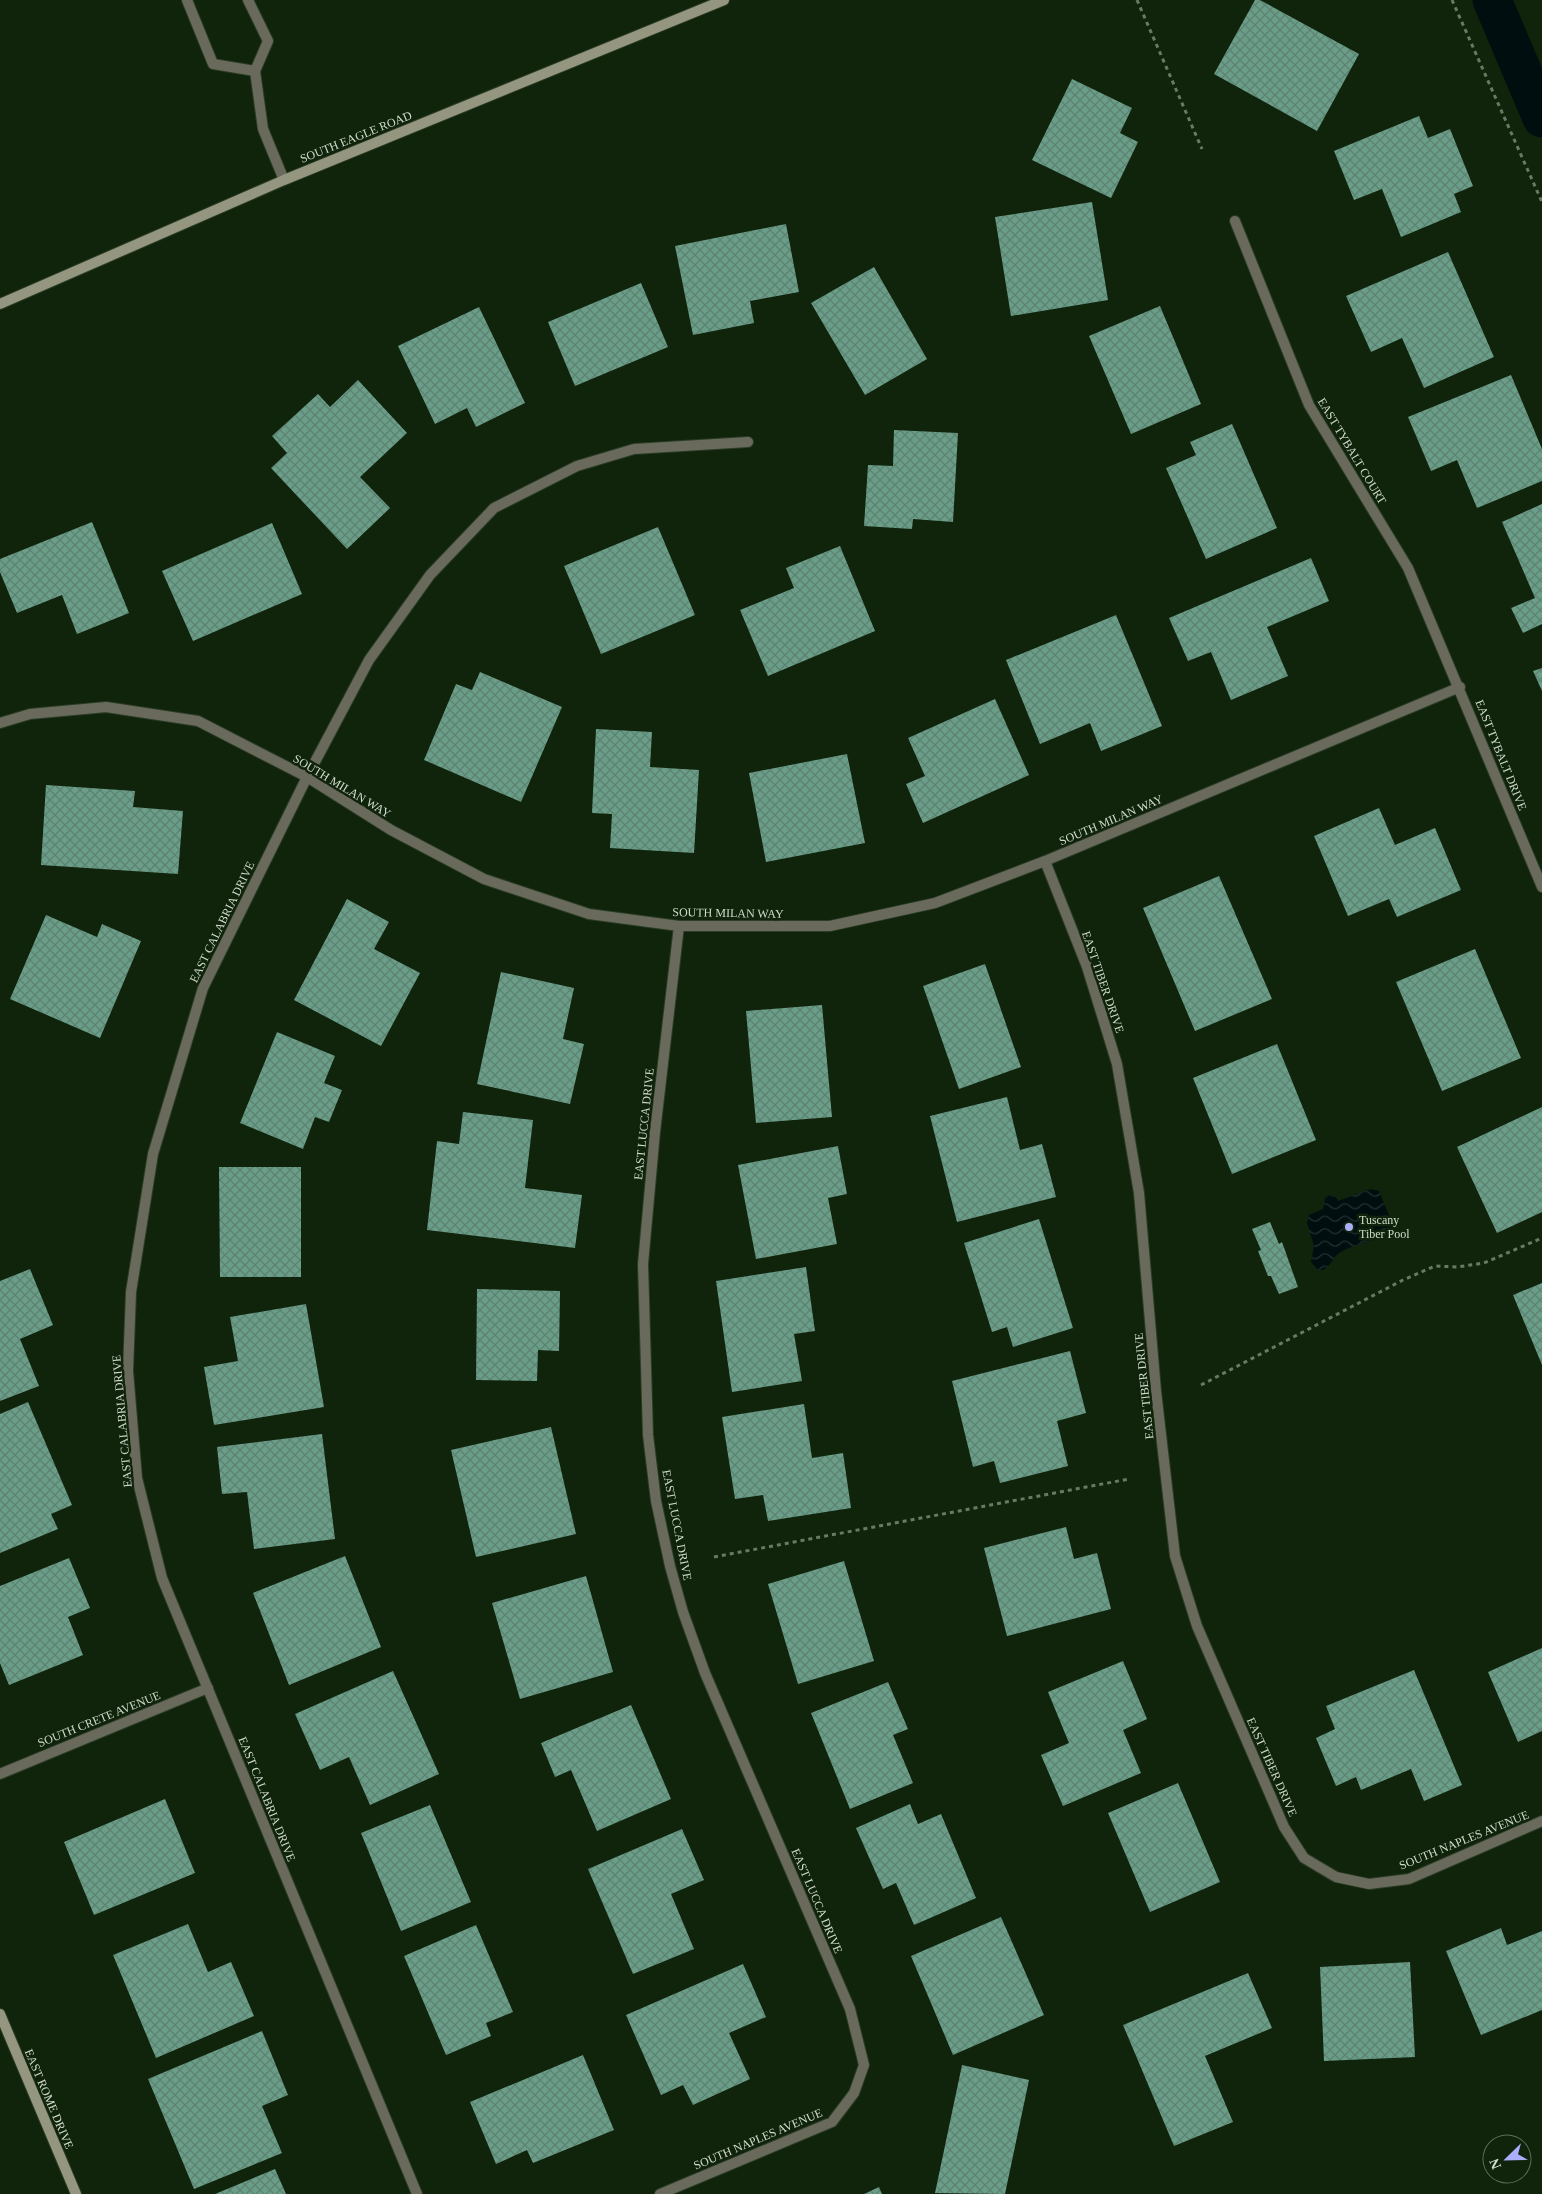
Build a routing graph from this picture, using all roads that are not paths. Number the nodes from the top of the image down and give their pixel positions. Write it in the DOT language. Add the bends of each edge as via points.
graph roads {
  1 [pos="187,0"];
  2 [pos="248,0"];
  3 [pos="724,0"];
  4 [pos="255,71"];
  5 [pos="284,180"];
  6 [pos="1235,221"];
  7 [pos="0,304"];
  8 [pos="748,442"];
  9 [pos="1460,687"];
  10 [pos="0,723"];
  11 [pos="306,777"];
  12 [pos="1045,861"];
  13 [pos="1542,887"];
  14 [pos="679,926"];
  15 [pos="208,1688"];
  16 [pos="0,1774"];
  17 [pos="1542,1821"];
  18 [pos="1336,1877"];
  19 [pos="0,2014"];
  20 [pos="864,2065"];
  21 [pos="76,2194"];
  22 [pos="417,2194"];
  23 [pos="660,2194"];
  1 -- 4 [label="street" via="213,64"];
  2 -- 4 [label="street" via="268,41"];
  3 -- 5 [label="main road, SOUTH EAGLE ROAD"];
  4 -- 5 [label="street" via="263,129"];
  5 -- 7 [label="main road, SOUTH EAGLE ROAD"];
  6 -- 9 [label="street, EAST TYBALT COURT" via="1309,405 1408,568"];
  8 -- 11 [label="street, EAST CALABRIA DRIVE" via="634,449 577,466 494,508 430,575 369,660"];
  9 -- 12 [label="street, SOUTH MILAN WAY"];
  9 -- 13 [label="street, EAST TYBALT DRIVE"];
  10 -- 11 [label="street, SOUTH MILAN WAY" via="30,714 106,707 198,721"];
  11 -- 14 [label="street, SOUTH MILAN WAY" via="391,830 484,879 589,914"];
  11 -- 15 [label="street, EAST CALABRIA DRIVE" via="203,988 153,1154 131,1292 128,1371 136,1478 162,1578"];
  12 -- 14 [label="street, SOUTH MILAN WAY" via="935,903 830,926"];
  12 -- 18 [label="street, EAST TIBER DRIVE" via="1087,966 1117,1064 1139,1193 1156,1391 1175,1556 1197,1626 1284,1827 1304,1858"];
  14 -- 20 [label="street, EAST LUCCA DRIVE" via="644,1264 648,1435 656,1501 675,1584 705,1673 850,2009"];
  15 -- 16 [label="street, SOUTH CRETE AVENUE"];
  15 -- 22 [label="street, EAST CALABRIA DRIVE"];
  17 -- 18 [label="street, SOUTH NAPLES AVENUE" via="1409,1879 1369,1884"];
  19 -- 21 [label="main road, EAST ROME DRIVE"];
  20 -- 23 [label="street, SOUTH NAPLES AVENUE" via="854,2093 832,2122"];
}
